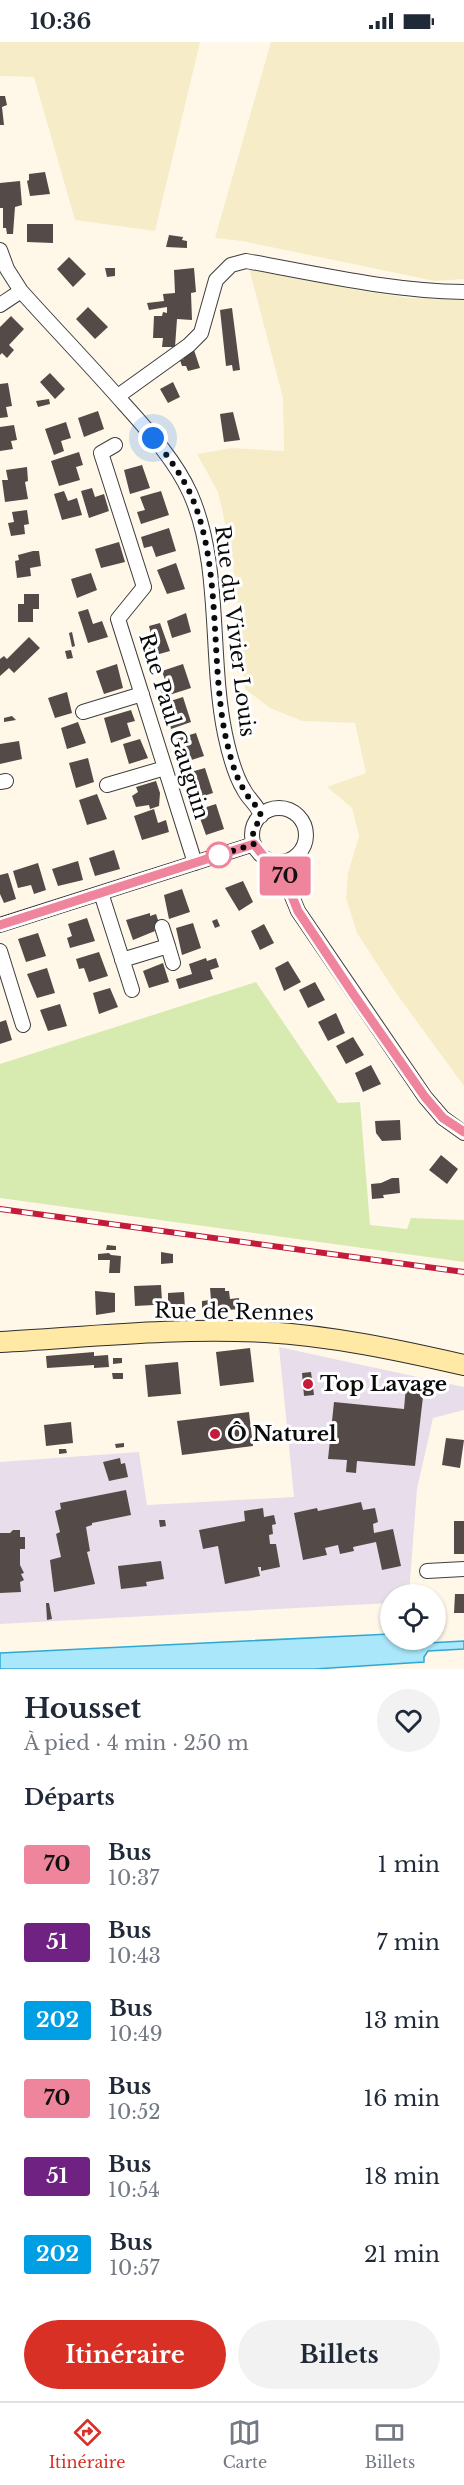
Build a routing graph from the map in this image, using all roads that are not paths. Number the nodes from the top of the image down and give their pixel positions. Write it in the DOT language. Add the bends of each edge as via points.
graph roads {
  1 [pos="0,250"];
  2 [pos="21,291"];
  3 [pos="464,292"];
  4 [pos="0,305"];
  5 [pos="118,396"];
  6 [pos="116,445"];
  7 [pos="142,694"];
  8 [pos="83,712"];
  9 [pos="165,768"];
  10 [pos="107,785"];
  11 [pos="261,816"];
  12 [pos="254,844"];
  13 [pos="282,862"];
  14 [pos="195,863"];
  15 [pos="101,892"];
  16 [pos="0,925"];
  17 [pos="162,927"];
  18 [pos="168,946"];
  19 [pos="0,951"];
  20 [pos="122,960"];
  21 [pos="173,963"];
  22 [pos="132,990"];
  23 [pos="14,994"];
  24 [pos="0,999"];
  25 [pos="23,1024"];
  26 [pos="464,1132"];
  27 [pos="0,1342"];
  28 [pos="464,1365"];
  29 [pos="464,1569"];
  30 [pos="427,1571"];
  1 -- 2 [label="street, Rue du Vivier Louis" via="6,269"];
  2 -- 4 [label="street"];
  2 -- 5 [label="street, Rue du Vivier Louis"];
  3 -- 5 [label="street" via="422,292 246,261 231,264 216,280 201,333"];
  5 -- 11 [label="street, Rue du Vivier Louis" via="172,463 198,516 208,562 225,735 237,778"];
  6 -- 7 [label="street, Rue Paul Gauguin" via="101,453 144,587 118,619"];
  7 -- 8 [label="street"];
  7 -- 9 [label="street, Rue Paul Gauguin"];
  9 -- 10 [label="street"];
  9 -- 14 [label="street, Rue Paul Gauguin"];
  11 -- 12 [label="street" via="253,832"];
  11 -- 13 [label="street" via="274,809 288,810 304,824 304,846 295,857"];
  12 -- 13 [label="street" via="265,858"];
  12 -- 14 [label="street"];
  13 -- 26 [label="street" via="298,911 335,966 425,1097 443,1118"];
  14 -- 15 [label="street"];
  15 -- 16 [label="street"];
  15 -- 20 [label="street"];
  17 -- 18 [label="street"];
  18 -- 20 [label="street"];
  18 -- 21 [label="street"];
  19 -- 23 [label="street"];
  20 -- 22 [label="street"];
  23 -- 24 [label="street"];
  23 -- 25 [label="street"];
  27 -- 28 [label="main road, Rue de Rennes" via="176,1332 265,1332 357,1343"];
  29 -- 30 [label="street"];
}
